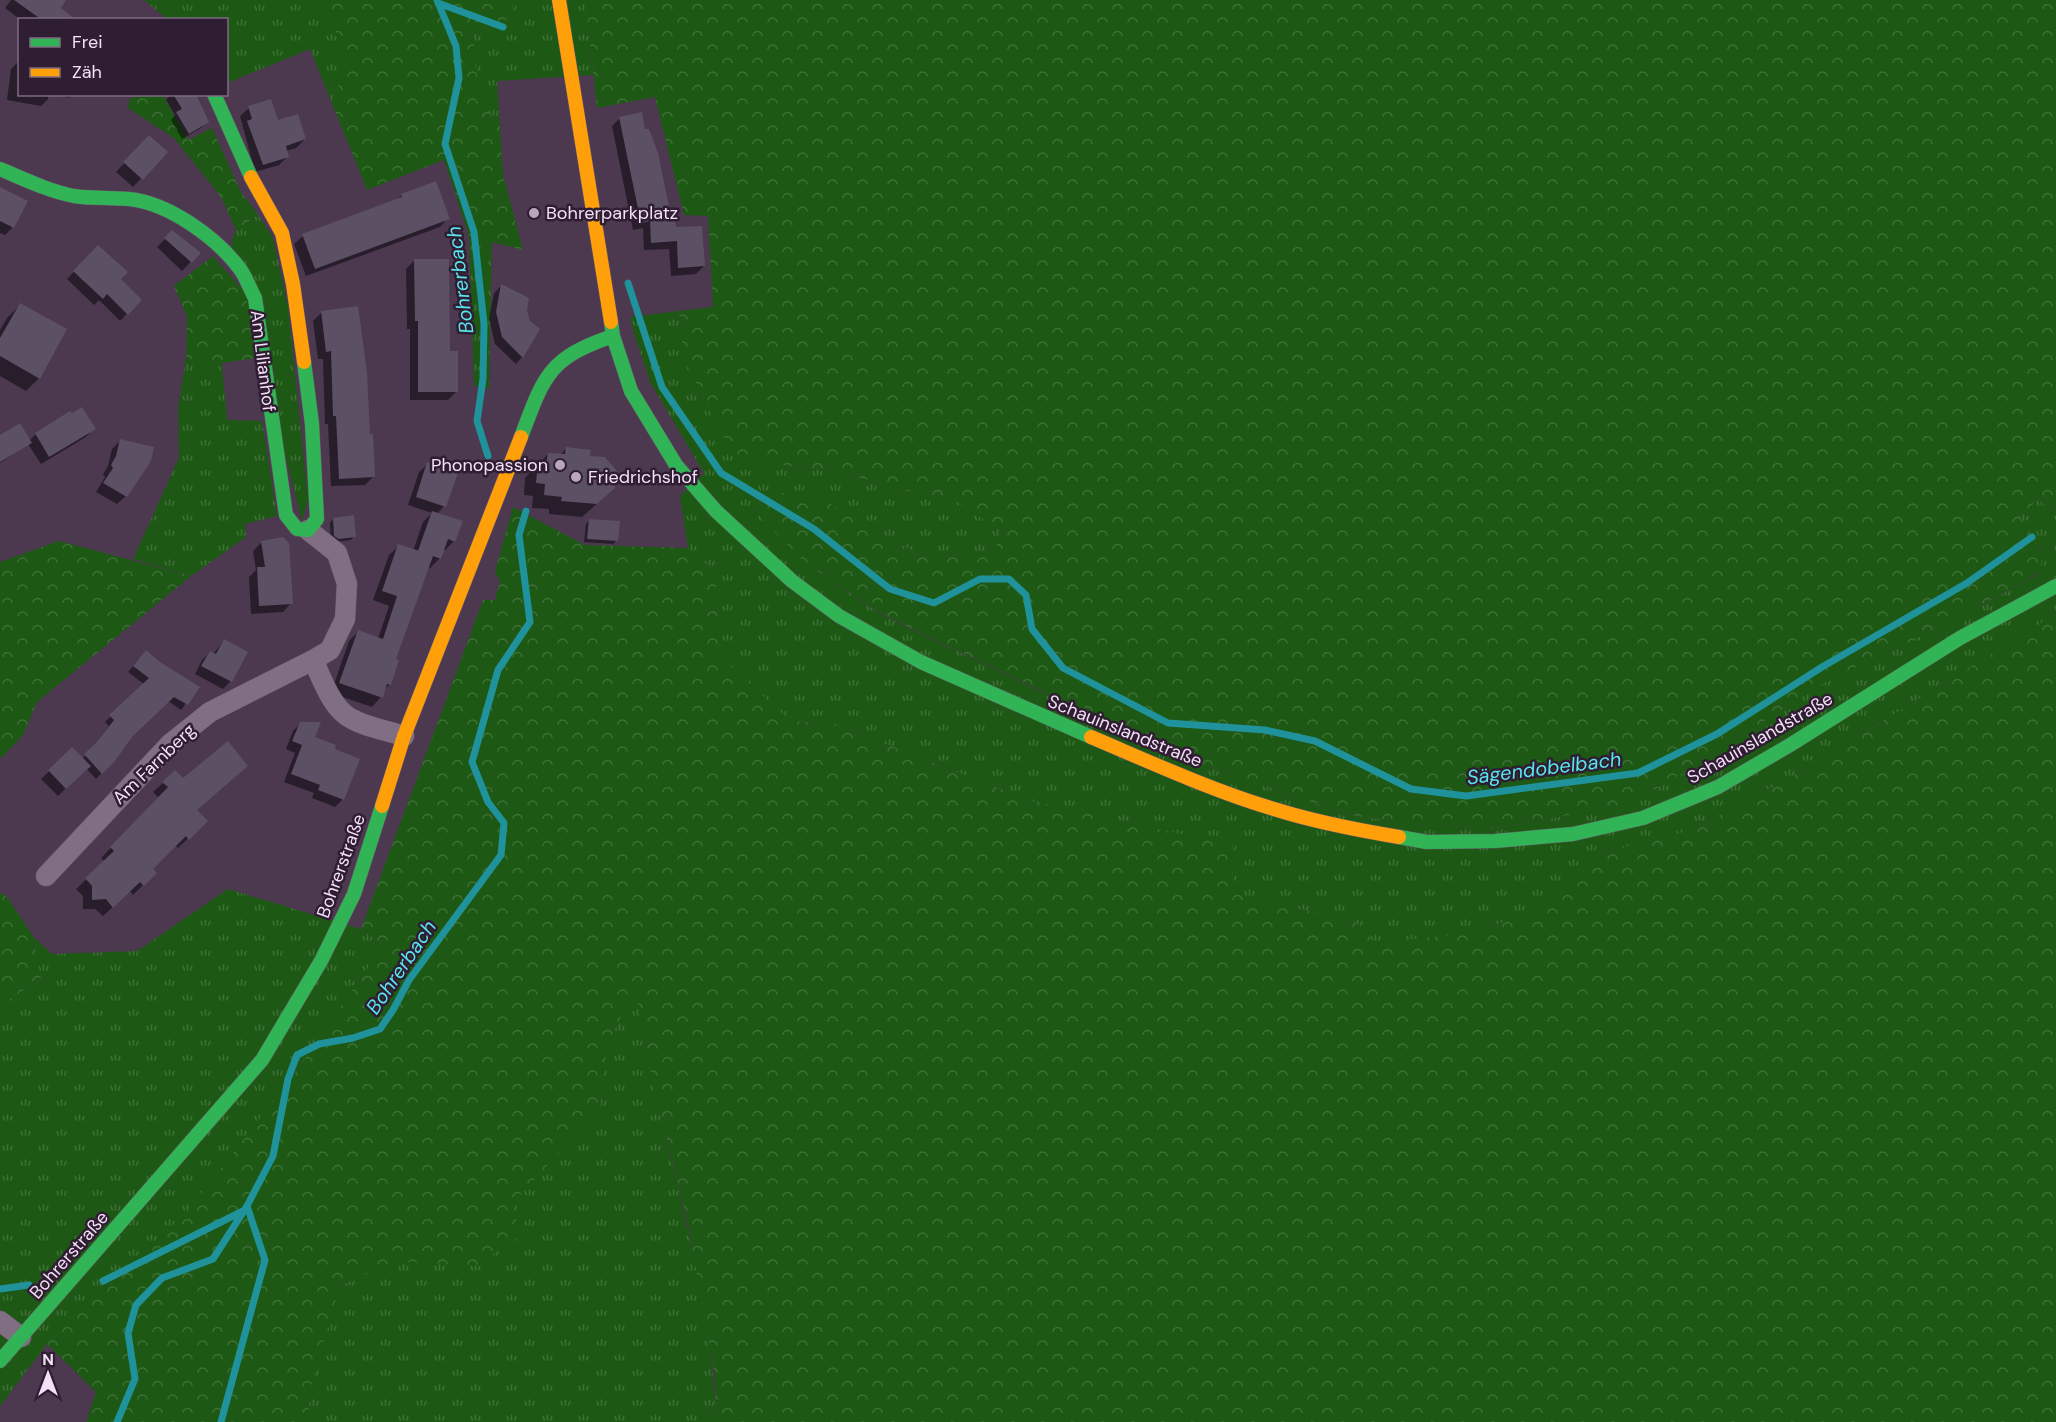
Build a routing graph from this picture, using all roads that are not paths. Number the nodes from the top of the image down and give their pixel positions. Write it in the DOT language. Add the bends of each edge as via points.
graph roads {
  1 [pos="559,0"];
  2 [pos="215,96"];
  3 [pos="0,169"];
  4 [pos="613,336"];
  5 [pos="308,530"];
  6 [pos="2056,585"];
  7 [pos="313,660"];
  8 [pos="404,736"];
  9 [pos="46,876"];
  10 [pos="0,1321"];
  11 [pos="21,1337"];
  12 [pos="0,1360"];
  1 -- 4 [label="street, Schauinslandstraße"];
  2 -- 5 [label="street" via="257,189 282,232 312,424 316,519"];
  3 -- 5 [label="street, Am Lilianhof" via="75,196 131,199 160,207 198,229 241,270 255,298 286,515 297,529"];
  4 -- 6 [label="street, Schauinslandstraße" via="631,391 676,465 760,553 839,616 921,662 1166,770 1273,809 1349,830 1427,842 1496,842 1573,834 1643,818 1718,787 1960,638"];
  4 -- 8 [label="street, Bohrerstraße" via="586,345 561,360 547,375"];
  5 -- 7 [label="street, Am Lilianhof" via="338,553 347,584 345,619 330,650"];
  7 -- 8 [label="street" via="331,697 346,715"];
  7 -- 9 [label="street, Am Farnberg" via="210,712 178,738"];
  8 -- 11 [label="street, Bohrerstraße" via="347,912 262,1060"];
  10 -- 11 [label="street"];
  11 -- 12 [label="street, Bohrerstraße"];
}
